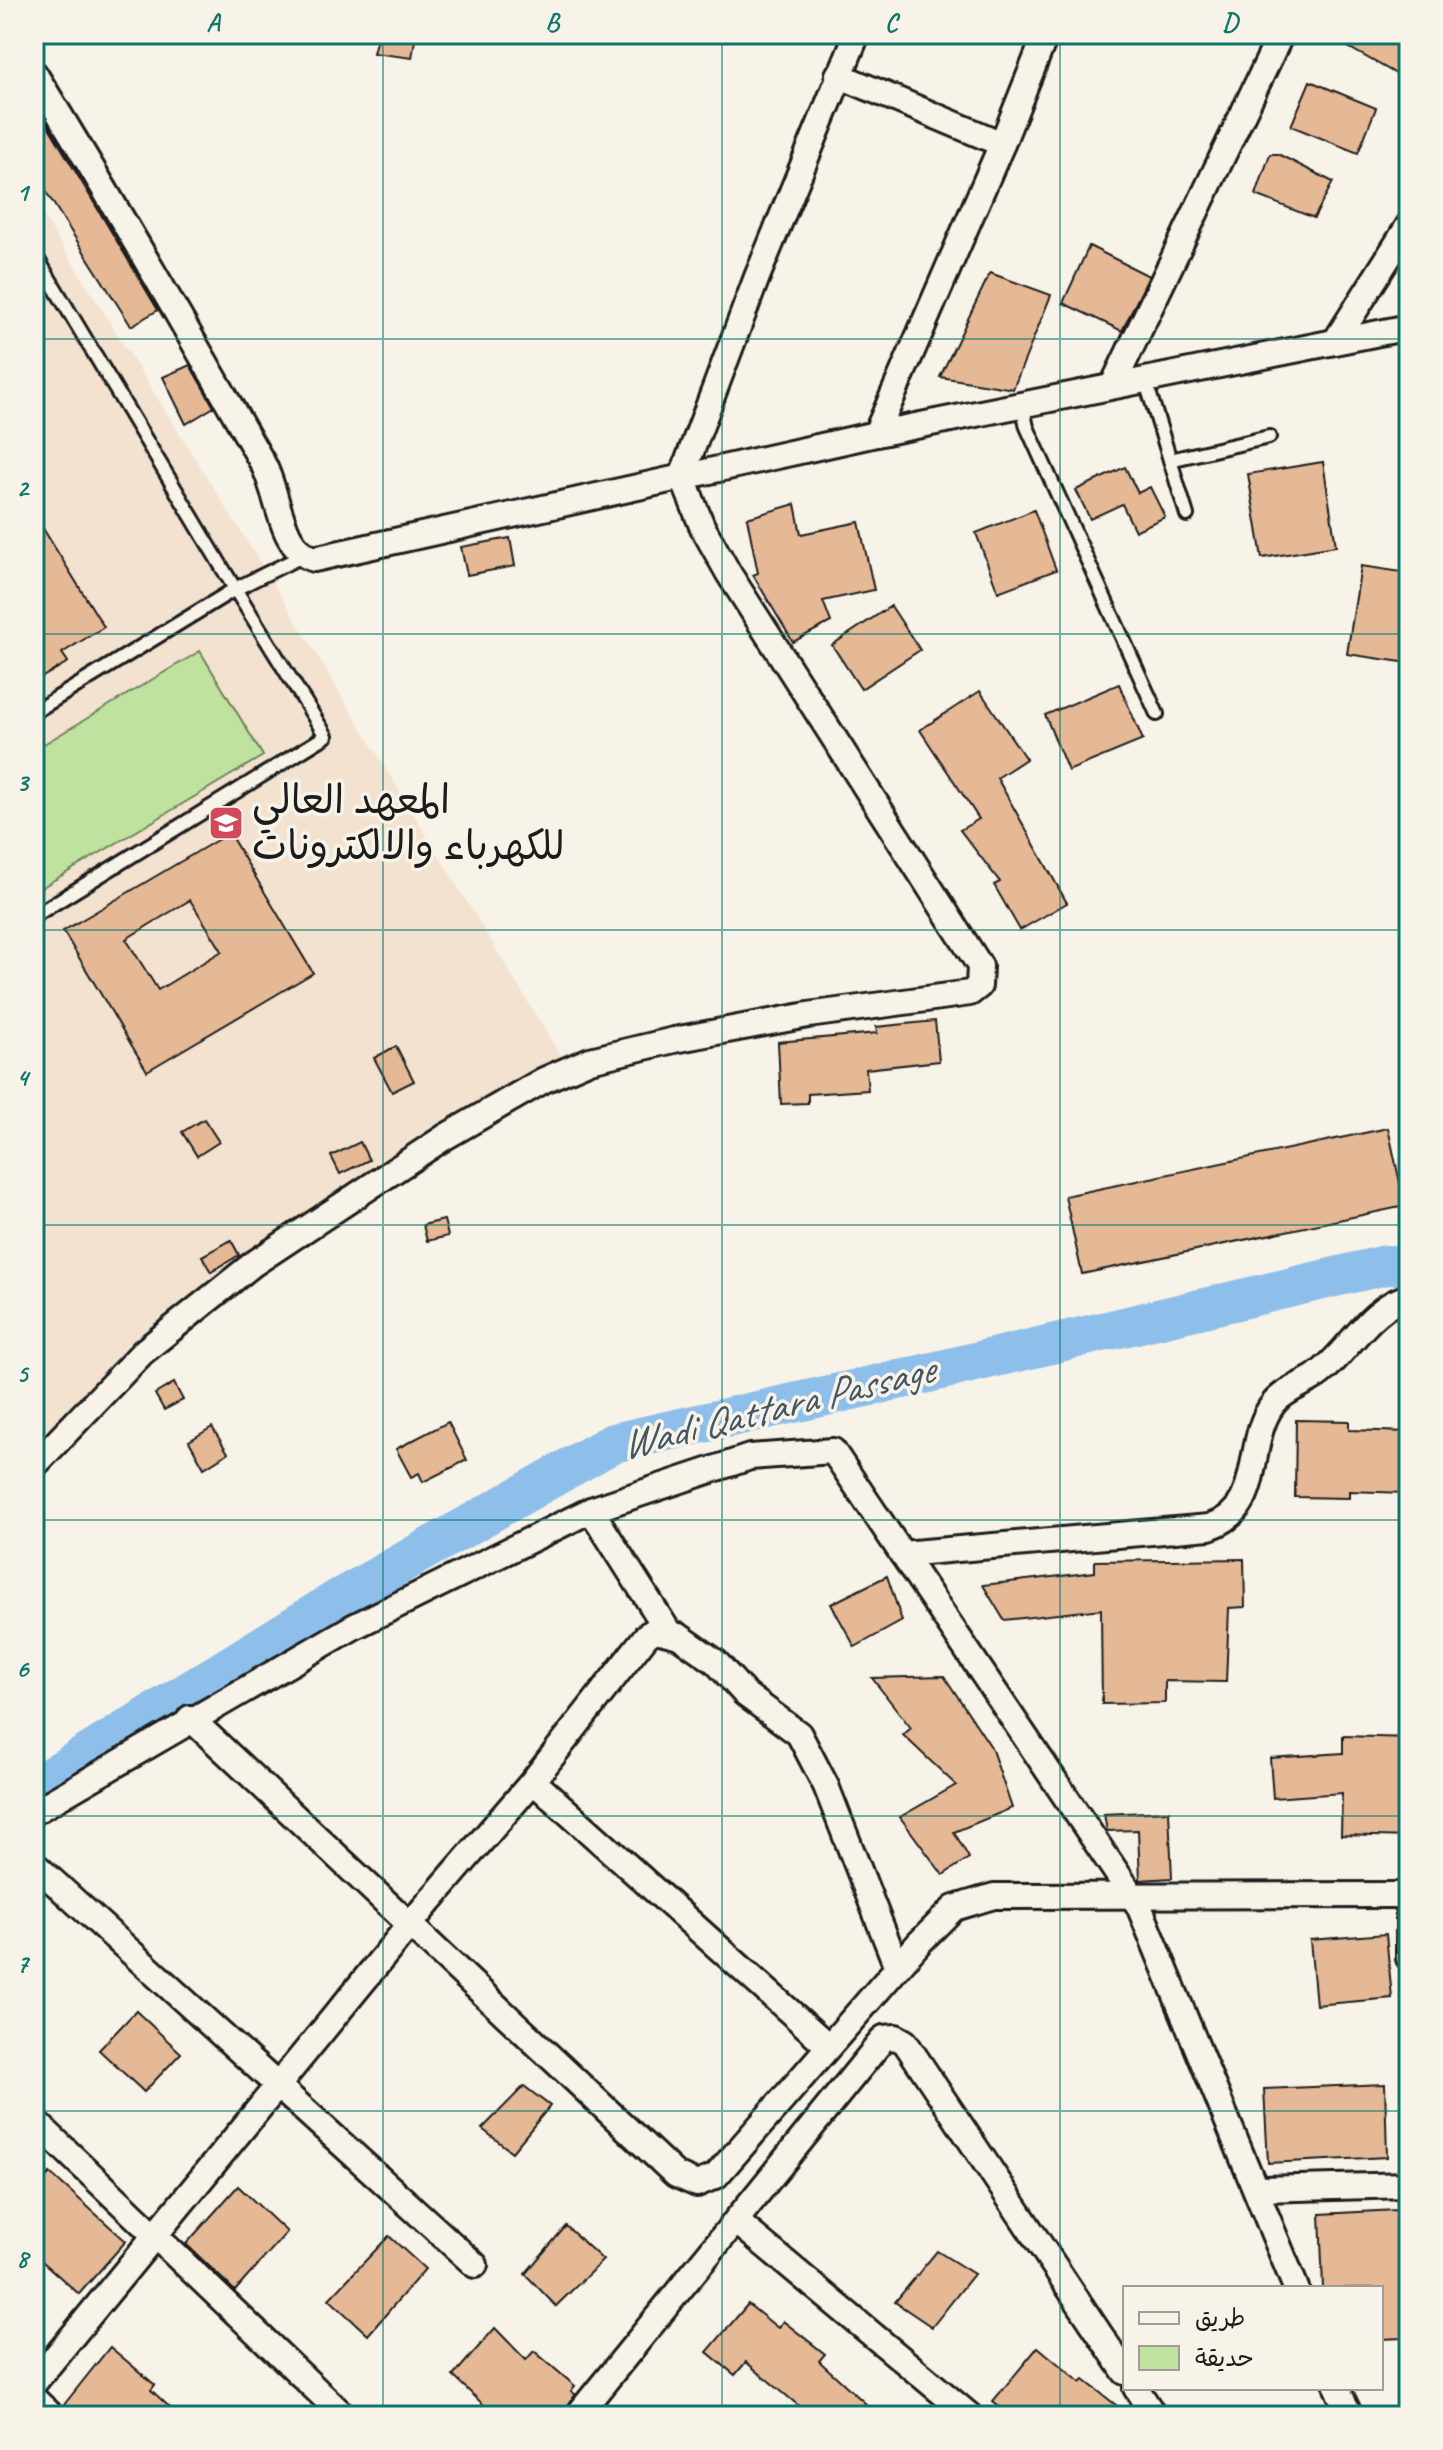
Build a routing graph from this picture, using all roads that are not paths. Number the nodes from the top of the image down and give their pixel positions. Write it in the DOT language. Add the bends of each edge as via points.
graph roads {
  1 [pos="857,34"];
  2 [pos="1046,34"];
  3 [pos="1281,34"];
  4 [pos="34,73"];
  5 [pos="838,75"];
  6 [pos="1002,144"];
  7 [pos="1409,225"];
  8 [pos="34,253"];
  9 [pos="1409,327"];
  10 [pos="1335,342"];
  11 [pos="1145,379"];
  12 [pos="1113,385"];
  13 [pos="1022,405"];
  14 [pos="876,434"];
  15 [pos="1269,437"];
  16 [pos="1170,460"];
  17 [pos="682,476"];
  18 [pos="1187,515"];
  19 [pos="302,556"];
  20 [pos="235,589"];
  21 [pos="34,712"];
  22 [pos="1157,714"];
  23 [pos="34,916"];
  24 [pos="1409,1297"];
  25 [pos="34,1466"];
  26 [pos="591,1510"];
  27 [pos="902,1554"];
  28 [pos="668,1631"];
  29 [pos="190,1718"];
  30 [pos="533,1781"];
  31 [pos="34,1812"];
  32 [pos="34,1864"];
  33 [pos="1132,1894"];
  34 [pos="1409,1895"];
  35 [pos="411,1923"];
  36 [pos="1409,1958"];
  37 [pos="897,1967"];
  38 [pos="827,2045"];
  39 [pos="280,2088"];
  40 [pos="34,2120"];
  41 [pos="1409,2185"];
  42 [pos="1258,2189"];
  43 [pos="736,2221"];
  44 [pos="156,2236"];
  45 [pos="475,2265"];
  46 [pos="1295,2286"];
  47 [pos="1123,2369"];
  48 [pos="34,2383"];
  49 [pos="1137,2390"];
  50 [pos="1338,2390"];
  51 [pos="34,2399"];
  52 [pos="585,2413"];
  53 [pos="1149,2414"];
  54 [pos="52,2416"];
  55 [pos="344,2416"];
  56 [pos="970,2416"];
  57 [pos="1350,2416"];
  1 -- 5 [label="street"];
  2 -- 6 [label="street"];
  3 -- 12 [label="street"];
  4 -- 19 [label="street" via="272,480 293,547"];
  5 -- 6 [label="street"];
  5 -- 17 [label="street"];
  6 -- 14 [label="street"];
  7 -- 10 [label="street"];
  8 -- 20 [label="lane"];
  9 -- 10 [label="street"];
  10 -- 11 [label="street"];
  11 -- 12 [label="street"];
  11 -- 16 [label="lane"];
  12 -- 13 [label="street"];
  13 -- 14 [label="street"];
  13 -- 22 [label="lane" via="1027,427"];
  14 -- 17 [label="street"];
  15 -- 16 [label="lane"];
  16 -- 18 [label="lane"];
  17 -- 19 [label="street" via="314,559"];
  17 -- 25 [label="street" via="729,574 980,966 979,986 970,993 674,1040 590,1060 544,1080 432,1145 253,1264 143,1352"];
  19 -- 20 [label="lane"];
  20 -- 21 [label="lane"];
  20 -- 23 [label="lane" via="326,736"];
  24 -- 27 [label="street" via="1367,1324 1317,1375 1273,1404 1244,1501 1228,1521 1209,1527"];
  26 -- 27 [label="street" via="750,1457 833,1451"];
  26 -- 28 [label="street"];
  26 -- 29 [label="street" via="353,1627"];
  27 -- 33 [label="street"];
  28 -- 30 [label="street" via="647,1635"];
  28 -- 37 [label="street" via="716,1662 745,1694 799,1734 826,1786"];
  29 -- 31 [label="street"];
  29 -- 35 [label="street"];
  30 -- 35 [label="street"];
  30 -- 38 [label="street"];
  32 -- 39 [label="street"];
  33 -- 34 [label="street"];
  33 -- 37 [label="street" via="971,1901 954,1908"];
  33 -- 42 [label="street"];
  34 -- 36 [label="street"];
  35 -- 38 [label="street" via="676,2175 697,2184 716,2176"];
  35 -- 39 [label="street"];
  37 -- 38 [label="street"];
  39 -- 44 [label="street"];
  39 -- 45 [label="street"];
  40 -- 44 [label="street"];
  41 -- 42 [label="street"];
  42 -- 46 [label="street"];
  43 -- 47 [label="street" via="884,2038 896,2037 905,2042"];
  43 -- 52 [label="street"];
  43 -- 56 [label="street"];
  44 -- 48 [label="street"];
  44 -- 55 [label="street"];
  49 -- 53 [label="street"];
  50 -- 57 [label="street"];
  51 -- 54 [label="street"];
}
